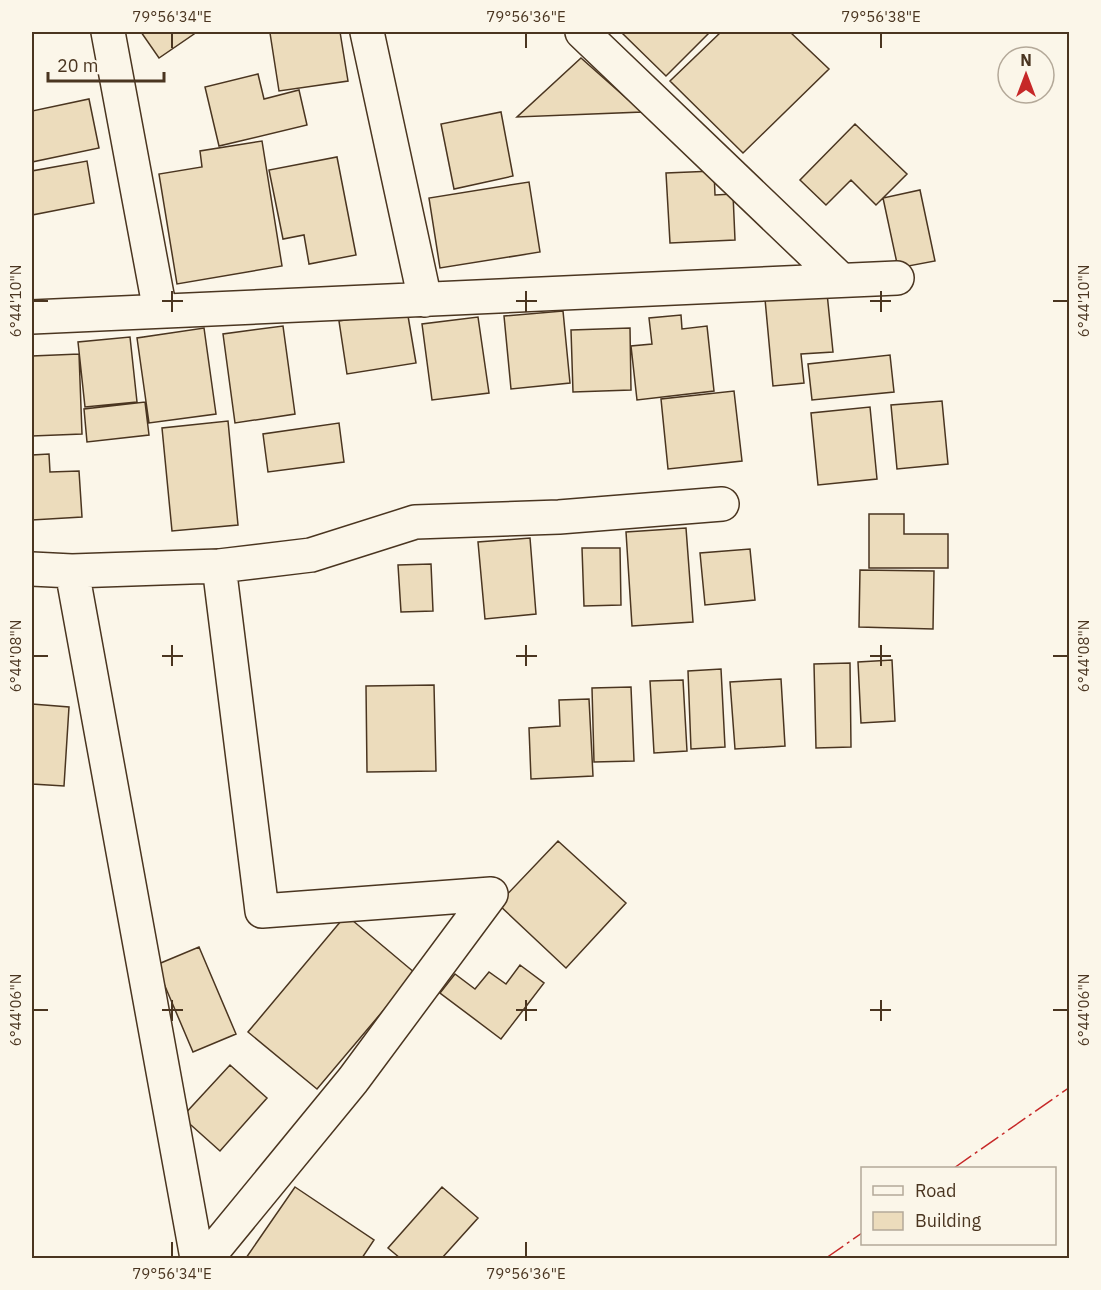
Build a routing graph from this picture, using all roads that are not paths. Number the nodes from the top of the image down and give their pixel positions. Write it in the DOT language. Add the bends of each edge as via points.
graph roads {
  1 [pos="108,32"];
  2 [pos="367,32"];
  3 [pos="582,32"];
  4 [pos="897,278"];
  5 [pos="841,280"];
  6 [pos="425,300"];
  7 [pos="160,311"];
  8 [pos="32,317"];
  9 [pos="722,504"];
  10 [pos="219,566"];
  11 [pos="32,569"];
  12 [pos="72,571"];
  13 [pos="197,1258"];
  14 [pos="207,1258"];
  1 -- 7 [label="street"];
  2 -- 6 [label="street"];
  3 -- 5 [label="street"];
  4 -- 5 [label="street"];
  5 -- 6 [label="street"];
  6 -- 7 [label="street"];
  7 -- 8 [label="street"];
  9 -- 10 [label="street" via="559,517 415,522 311,555"];
  10 -- 12 [label="street"];
  10 -- 14 [label="street" via="262,911 491,894 353,1080"];
  11 -- 12 [label="street"];
  12 -- 13 [label="street"];
}
